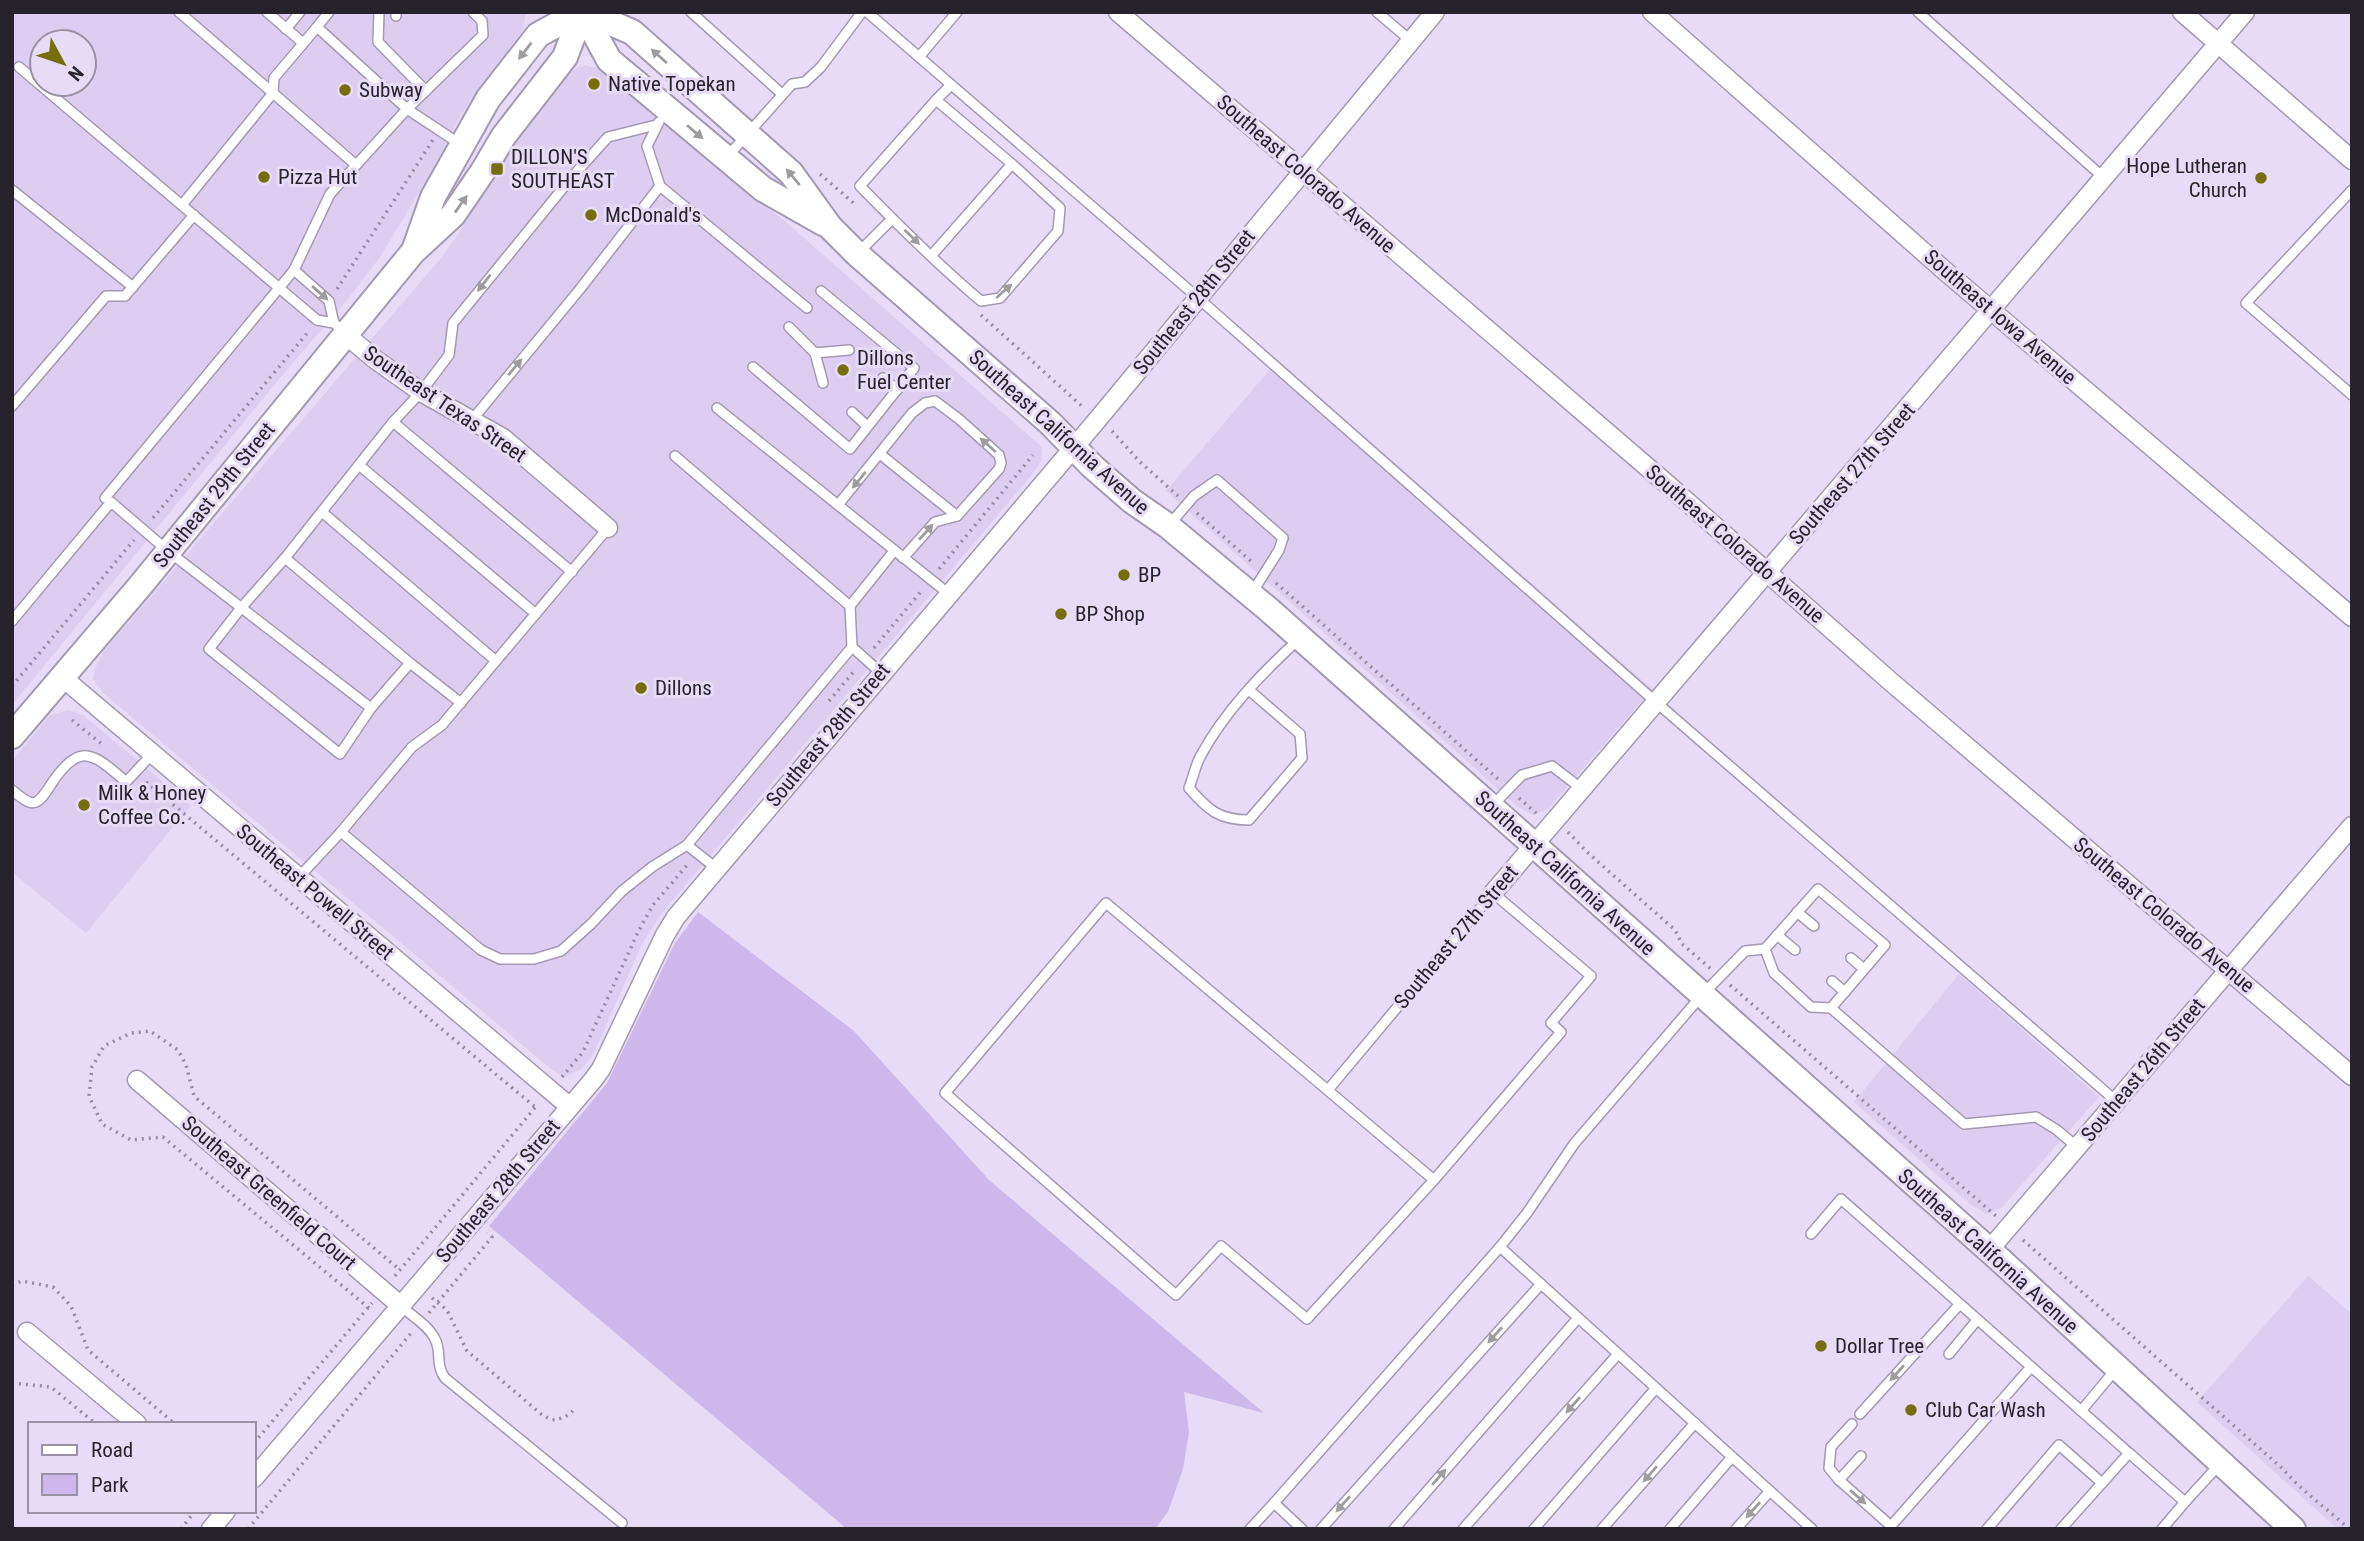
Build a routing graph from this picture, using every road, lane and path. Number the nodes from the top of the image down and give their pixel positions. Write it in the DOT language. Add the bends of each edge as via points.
graph roads {
  1 [pos="179,12"];
  2 [pos="267,12"];
  3 [pos="300,12"];
  4 [pos="329,12"];
  5 [pos="379,12"];
  6 [pos="473,12"];
  7 [pos="582,12"];
  8 [pos="691,12"];
  9 [pos="865,12"];
  10 [pos="957,12"];
  11 [pos="1118,12"];
  12 [pos="1377,12"];
  13 [pos="1435,12"];
  14 [pos="1652,12"];
  15 [pos="1918,12"];
  16 [pos="2182,12"];
  17 [pos="2245,12"];
  18 [pos="317,27"];
  19 [pos="286,29"];
  20 [pos="1410,41"];
  21 [pos="303,43"];
  22 [pos="393,43"];
  23 [pos="2219,44"];
  24 [pos="391,54"];
  25 [pos="919,57"];
  26 [pos="19,67"];
  27 [pos="951,85"];
  28 [pos="426,91"];
  29 [pos="273,93"];
  30 [pos="782,94"];
  31 [pos="936,100"];
  32 [pos="407,109"];
  33 [pos="664,118"];
  34 [pos="440,129"];
  35 [pos="747,134"];
  36 [pos="461,145"];
  37 [pos="726,158"];
  38 [pos="2352,160"];
  39 [pos="356,164"];
  40 [pos="1012,164"];
  41 [pos="813,170"];
  42 [pos="1302,171"];
  43 [pos="2105,178"];
  44 [pos="660,186"];
  45 [pos="12,190"];
  46 [pos="2352,190"];
  47 [pos="181,205"];
  48 [pos="194,215"];
  49 [pos="892,219"];
  50 [pos="830,227"];
  51 [pos="882,229"];
  52 [pos="413,252"];
  53 [pos="857,254"];
  54 [pos="931,256"];
  55 [pos="294,270"];
  56 [pos="133,287"];
  57 [pos="279,288"];
  58 [pos="821,291"];
  59 [pos="1197,297"];
  60 [pos="329,300"];
  61 [pos="807,308"];
  62 [pos="1991,311"];
  63 [pos="977,312"];
  64 [pos="317,320"];
  65 [pos="789,327"];
  66 [pos="340,329"];
  67 [pos="849,350"];
  68 [pos="815,353"];
  69 [pos="753,368"];
  70 [pos="883,378"];
  71 [pos="823,383"];
  72 [pos="897,390"];
  73 [pos="422,392"];
  74 [pos="2352,395"];
  75 [pos="12,407"];
  76 [pos="717,408"];
  77 [pos="852,412"];
  78 [pos="1098,419"];
  79 [pos="472,420"];
  80 [pos="393,422"];
  81 [pos="867,426"];
  82 [pos="1074,447"];
  83 [pos="880,454"];
  84 [pos="675,456"];
  85 [pos="359,465"];
  86 [pos="105,498"];
  87 [pos="1187,504"];
  88 [pos="838,505"];
  89 [pos="322,512"];
  90 [pos="957,516"];
  91 [pos="1168,526"];
  92 [pos="608,528"];
  93 [pos="143,530"];
  94 [pos="168,551"];
  95 [pos="894,551"];
  96 [pos="285,558"];
  97 [pos="902,558"];
  98 [pos="572,572"];
  99 [pos="1768,572"];
  100 [pos="1265,573"];
  101 [pos="949,594"];
  102 [pos="1251,595"];
  103 [pos="850,606"];
  104 [pos="241,608"];
  105 [pos="536,614"];
  106 [pos="2352,617"];
  107 [pos="12,621"];
  108 [pos="1300,638"];
  109 [pos="852,648"];
  110 [pos="496,661"];
  111 [pos="410,663"];
  112 [pos="881,673"];
  113 [pos="62,677"];
  114 [pos="12,686"];
  115 [pos="1249,690"];
  116 [pos="461,703"];
  117 [pos="1657,703"];
  118 [pos="371,708"];
  119 [pos="72,720"];
  120 [pos="12,736"];
  121 [pos="104,747"];
  122 [pos="152,754"];
  123 [pos="137,774"];
  124 [pos="1509,789"];
  125 [pos="1582,789"];
  126 [pos="12,790"];
  127 [pos="1491,807"];
  128 [pos="1553,823"];
  129 [pos="341,832"];
  130 [pos="2349,836"];
  131 [pos="687,845"];
  132 [pos="1534,845"];
  133 [pos="716,868"];
  134 [pos="298,878"];
  135 [pos="1493,892"];
  136 [pos="1797,912"];
  137 [pos="1814,926"];
  138 [pos="1777,935"];
  139 [pos="1765,949"];
  140 [pos="1795,950"];
  141 [pos="1851,958"];
  142 [pos="1864,970"];
  143 [pos="2229,970"];
  144 [pos="1720,978"];
  145 [pos="1832,981"];
  146 [pos="1845,992"];
  147 [pos="1702,995"];
  148 [pos="1831,1007"];
  149 [pos="2352,1076"];
  150 [pos="137,1080"];
  151 [pos="1328,1090"];
  152 [pos="2116,1101"];
  153 [pos="569,1106"];
  154 [pos="535,1108"];
  155 [pos="2077,1147"];
  156 [pos="1434,1180"];
  157 [pos="471,1224"];
  158 [pos="2009,1227"];
  159 [pos="1811,1234"];
  160 [pos="1500,1247"];
  161 [pos="1989,1250"];
  162 [pos="1541,1284"];
  163 [pos="12,1285"];
  164 [pos="382,1290"];
  165 [pos="1959,1305"];
  166 [pos="401,1306"];
  167 [pos="1578,1318"];
  168 [pos="1977,1320"];
  169 [pos="420,1323"];
  170 [pos="27,1332"];
  171 [pos="1618,1354"];
  172 [pos="1949,1354"];
  173 [pos="2031,1367"];
  174 [pos="2117,1368"];
  175 [pos="12,1383"];
  176 [pos="1656,1388"];
  177 [pos="2081,1410"];
  178 [pos="1860,1414"];
  179 [pos="94,1422"];
  180 [pos="135,1422"];
  181 [pos="173,1422"];
  182 [pos="1695,1423"];
  183 [pos="1852,1424"];
  184 [pos="256,1441"];
  185 [pos="2129,1453"];
  186 [pos="1861,1456"];
  187 [pos="1732,1457"];
  188 [pos="2221,1463"];
  189 [pos="256,1476"];
  190 [pos="1839,1480"];
  191 [pos="2102,1483"];
  192 [pos="1770,1491"];
  193 [pos="2185,1502"];
  194 [pos="1274,1503"];
  195 [pos="193,1513"];
  196 [pos="224,1513"];
  197 [pos="622,1523"];
  198 [pos="1808,1528"];
  199 [pos="181,1529"];
  200 [pos="211,1529"];
  201 [pos="248,1529"];
  202 [pos="1250,1529"];
  203 [pos="1302,1529"];
  204 [pos="1321,1529"];
  205 [pos="1394,1529"];
  206 [pos="1463,1529"];
  207 [pos="1534,1529"];
  208 [pos="1602,1529"];
  209 [pos="1670,1529"];
  210 [pos="1736,1529"];
  211 [pos="1987,1529"];
  212 [pos="2061,1529"];
  213 [pos="2162,1529"];
  214 [pos="2293,1529"];
  215 [pos="2349,1529"];
  1 -- 29 [label="lane"];
  2 -- 19 [label="lane"];
  3 -- 19 [label="lane"];
  4 -- 18 [label="lane"];
  5 -- 24 [label="lane" via="378,42"];
  6 -- 28 [label="lane" via="482,21 483,35"];
  7 -- 33 [label="main road, Southeast California Avenue" via="609,60"];
  35 -- 7 [label="main road, Southeast California Avenue, one-way" via="632,32"];
  7 -- 36 [label="main road, Southeast 29th Street, one-way" via="538,35 488,99"];
  52 -- 7 [label="main road, Southeast 29th Street, one-way" via="453,215 503,137 565,57"];
  8 -- 30 [label="lane"];
  9 -- 25 [label="lane"];
  9 -- 30 [label="lane" via="821,67"];
  10 -- 25 [label="lane"];
  11 -- 42 [label="street, Southeast Colorado Avenue"];
  12 -- 20 [label="lane"];
  13 -- 20 [label="street, Southeast 28th Street"];
  14 -- 62 [label="street, Southeast Iowa Avenue"];
  15 -- 43 [label="lane"];
  16 -- 23 [label="street"];
  17 -- 23 [label="street, Southeast 27th Street"];
  18 -- 21 [label="lane"];
  18 -- 32 [label="lane"];
  19 -- 21 [label="lane"];
  20 -- 42 [label="street, Southeast 28th Street"];
  21 -- 29 [label="lane" via="274,78"];
  22 -- 24 [label="lane"];
  23 -- 38 [label="street"];
  23 -- 43 [label="street, Southeast 27th Street"];
  24 -- 28 [label="lane"];
  25 -- 27 [label="lane"];
  26 -- 47 [label="lane"];
  27 -- 31 [label="lane"];
  27 -- 59 [label="lane"];
  28 -- 32 [label="lane"];
  29 -- 39 [label="lane"];
  29 -- 47 [label="lane"];
  30 -- 35 [label="lane"];
  31 -- 40 [label="lane"];
  31 -- 49 [label="lane" via="860,186"];
  32 -- 34 [label="lane"];
  32 -- 39 [label="lane"];
  33 -- 37 [label="main road, Southeast California Avenue, one-way"];
  33 -- 44 [label="lane" via="647,146"];
  33 -- 73 [label="lane, one-way" via="608,137 453,323 449,355"];
  34 -- 36 [label="lane"];
  34 -- 60 [label="path"];
  35 -- 37 [label="lane"];
  50 -- 35 [label="main road, Southeast California Avenue, one-way" via="791,173"];
  36 -- 52 [label="main road, Southeast 29th Street" via="433,197"];
  37 -- 50 [label="main road, Southeast California Avenue" via="762,189"];
  39 -- 55 [label="lane" via="330,194"];
  40 -- 54 [label="lane"];
  54 -- 40 [label="lane, one-way" via="981,301 1000,298 1058,231 1060,208"];
  41 -- 51 [label="path"];
  42 -- 59 [label="street, Southeast 28th Street"];
  42 -- 99 [label="street, Southeast Colorado Avenue"];
  43 -- 62 [label="street, Southeast 27th Street"];
  44 -- 61 [label="lane"];
  79 -- 44 [label="lane, one-way"];
  45 -- 56 [label="lane"];
  46 -- 74 [label="lane" via="2246,303"];
  47 -- 48 [label="lane"];
  48 -- 56 [label="lane"];
  48 -- 57 [label="lane"];
  49 -- 51 [label="lane"];
  49 -- 54 [label="lane, one-way"];
  50 -- 53 [label="main road, Southeast California Avenue"];
  51 -- 53 [label="lane"];
  52 -- 66 [label="main road, Southeast 29th Street"];
  53 -- 82 [label="main road, Southeast California Avenue"];
  55 -- 57 [label="lane"];
  55 -- 60 [label="lane, one-way"];
  56 -- 75 [label="lane" via="125,296 106,296"];
  57 -- 64 [label="lane"];
  57 -- 86 [label="lane"];
  58 -- 72 [label="lane" via="914,369"];
  59 -- 78 [label="street, Southeast 28th Street"];
  59 -- 117 [label="lane"];
  60 -- 66 [label="lane"];
  62 -- 99 [label="street, Southeast 27th Street"];
  62 -- 106 [label="street, Southeast Iowa Avenue"];
  63 -- 78 [label="path"];
  64 -- 66 [label="lane"];
  64 -- 93 [label="path"];
  65 -- 68 [label="lane"];
  66 -- 73 [label="street, Southeast Texas Street"];
  66 -- 94 [label="main road, Southeast 29th Street"];
  67 -- 68 [label="lane"];
  68 -- 71 [label="lane"];
  69 -- 81 [label="lane" via="850,449"];
  70 -- 72 [label="lane"];
  72 -- 81 [label="lane"];
  73 -- 79 [label="street, Southeast Texas Street"];
  73 -- 80 [label="lane"];
  76 -- 88 [label="lane"];
  77 -- 81 [label="lane"];
  78 -- 82 [label="street, Southeast 28th Street"];
  78 -- 87 [label="path"];
  79 -- 92 [label="street, Southeast Texas Street" via="503,438"];
  80 -- 85 [label="lane"];
  80 -- 98 [label="lane"];
  82 -- 91 [label="main road, Southeast California Avenue" via="1132,501"];
  82 -- 101 [label="street, Southeast 28th Street"];
  83 -- 88 [label="lane, one-way"];
  83 -- 90 [label="lane"];
  90 -- 83 [label="lane, one-way" via="1001,463 999,455 959,419 935,401 925,403"];
  84 -- 103 [label="lane"];
  85 -- 89 [label="lane"];
  85 -- 105 [label="lane"];
  87 -- 91 [label="lane"];
  87 -- 100 [label="path"];
  87 -- 100 [label="lane" via="1217,480 1248,506 1283,538"];
  88 -- 95 [label="lane"];
  89 -- 96 [label="lane"];
  89 -- 110 [label="lane"];
  97 -- 90 [label="lane, one-way" via="935,522"];
  91 -- 102 [label="main road, Southeast California Avenue"];
  92 -- 98 [label="lane"];
  93 -- 94 [label="lane"];
  93 -- 107 [label="lane" via="111,502"];
  93 -- 114 [label="path"];
  94 -- 104 [label="lane"];
  94 -- 113 [label="main road, Southeast 29th Street"];
  95 -- 97 [label="lane"];
  95 -- 103 [label="lane"];
  96 -- 104 [label="lane"];
  96 -- 111 [label="lane"];
  97 -- 101 [label="lane"];
  98 -- 105 [label="lane"];
  99 -- 117 [label="street, Southeast 27th Street"];
  99 -- 143 [label="street, Southeast Colorado Avenue"];
  100 -- 102 [label="lane"];
  100 -- 124 [label="path"];
  101 -- 112 [label="street, Southeast 28th Street"];
  102 -- 108 [label="main road, Southeast California Avenue"];
  103 -- 109 [label="lane"];
  104 -- 118 [label="lane"];
  104 -- 118 [label="lane" via="209,649 340,754"];
  105 -- 110 [label="lane"];
  108 -- 115 [label="lane"];
  108 -- 127 [label="main road, Southeast California Avenue"];
  109 -- 112 [label="lane"];
  109 -- 131 [label="lane"];
  110 -- 116 [label="lane"];
  111 -- 116 [label="lane"];
  111 -- 118 [label="lane"];
  112 -- 133 [label="street, Southeast 28th Street"];
  113 -- 120 [label="main road, Southeast 29th Street"];
  113 -- 122 [label="street, Southeast Powell Street"];
  115 -- 115 [label="lane" via="1200,758 1189,788 1207,810 1232,820 1249,820 1302,758 1300,734"];
  116 -- 129 [label="lane" via="442,725 412,747"];
  117 -- 125 [label="street, Southeast 27th Street"];
  117 -- 152 [label="lane"];
  119 -- 121 [label="path"];
  122 -- 123 [label="lane"];
  122 -- 134 [label="street, Southeast Powell Street"];
  123 -- 126 [label="lane" via="124,780 97,759 80,756 39,801 24,801"];
  123 -- 154 [label="path"];
  124 -- 125 [label="lane" via="1522,775 1552,766"];
  124 -- 127 [label="lane"];
  124 -- 128 [label="path"];
  125 -- 128 [label="street, Southeast 27th Street"];
  127 -- 132 [label="main road, Southeast California Avenue"];
  128 -- 132 [label="street, Southeast 27th Street"];
  128 -- 144 [label="path" via="1571,834 1675,930 1682,943"];
  129 -- 131 [label="lane" via="481,950 500,959 534,959 561,951 622,891"];
  129 -- 134 [label="lane"];
  130 -- 143 [label="street, Southeast 26th Street"];
  131 -- 133 [label="lane"];
  132 -- 135 [label="street, Southeast 27th Street"];
  132 -- 147 [label="main road, Southeast California Avenue"];
  133 -- 153 [label="street, Southeast 28th Street" via="676,917 601,1069"];
  134 -- 153 [label="street, Southeast Powell Street"];
  135 -- 151 [label="lane, Southeast 27th Street"];
  135 -- 156 [label="lane" via="1591,976 1551,1023 1561,1032"];
  136 -- 137 [label="lane"];
  136 -- 138 [label="lane"];
  136 -- 142 [label="lane" via="1818,889 1885,945"];
  138 -- 139 [label="lane"];
  138 -- 140 [label="lane"];
  139 -- 144 [label="lane" via="1745,951"];
  139 -- 148 [label="lane" via="1774,974 1811,1007"];
  141 -- 142 [label="lane"];
  142 -- 146 [label="lane"];
  143 -- 149 [label="street, Southeast Colorado Avenue"];
  143 -- 152 [label="street, Southeast 26th Street"];
  144 -- 147 [label="lane"];
  144 -- 158 [label="path"];
  145 -- 146 [label="lane"];
  146 -- 148 [label="lane"];
  147 -- 160 [label="lane" via="1573,1144"];
  147 -- 161 [label="main road, Southeast California Avenue"];
  148 -- 155 [label="lane" via="1964,1124 2036,1117"];
  150 -- 164 [label="street, Southeast Greenfield Court"];
  151 -- 156 [label="lane"];
  151 -- 156 [label="lane" via="1106,902 945,1093 1176,1295 1221,1246 1307,1319"];
  152 -- 155 [label="street, Southeast 26th Street"];
  153 -- 157 [label="street, Southeast 28th Street"];
  155 -- 158 [label="street, Southeast 26th Street"];
  157 -- 166 [label="street, Southeast 28th Street"];
  157 -- 169 [label="path" via="492,1237"];
  158 -- 161 [label="street, Southeast 26th Street"];
  158 -- 215 [label="path"];
  159 -- 165 [label="lane" via="1841,1199"];
  160 -- 162 [label="lane"];
  160 -- 194 [label="lane"];
  161 -- 174 [label="main road, Southeast California Avenue"];
  162 -- 167 [label="lane"];
  162 -- 204 [label="lane, one-way"];
  163 -- 181 [label="path" via="22,1281 53,1287 71,1306 88,1350"];
  164 -- 166 [label="street, Southeast Greenfield Court"];
  164 -- 184 [label="path"];
  165 -- 168 [label="lane"];
  165 -- 178 [label="lane, one-way"];
  166 -- 169 [label="lane"];
  166 -- 189 [label="street, Southeast 28th Street"];
  167 -- 171 [label="lane"];
  205 -- 167 [label="lane, one-way"];
  168 -- 172 [label="lane"];
  168 -- 173 [label="lane"];
  169 -- 197 [label="lane" via="435,1337 437,1360 445,1378"];
  169 -- 201 [label="path"];
  170 -- 180 [label="street"];
  171 -- 176 [label="lane"];
  171 -- 206 [label="lane, one-way"];
  173 -- 177 [label="lane"];
  190 -- 173 [label="lane, one-way" via="1891,1526"];
  174 -- 177 [label="lane"];
  174 -- 188 [label="main road, Southeast California Avenue"];
  175 -- 179 [label="path" via="51,1387"];
  176 -- 182 [label="lane"];
  176 -- 207 [label="lane"];
  177 -- 185 [label="lane"];
  182 -- 187 [label="lane"];
  182 -- 208 [label="lane, one-way"];
  183 -- 190 [label="lane" via="1831,1447 1829,1468"];
  185 -- 191 [label="lane"];
  185 -- 193 [label="lane"];
  186 -- 190 [label="lane"];
  187 -- 192 [label="lane"];
  187 -- 209 [label="lane"];
  188 -- 193 [label="lane"];
  188 -- 214 [label="main road, Southeast California Avenue"];
  191 -- 211 [label="lane" via="2059,1445"];
  191 -- 212 [label="lane"];
  192 -- 198 [label="lane"];
  192 -- 210 [label="lane, one-way"];
  193 -- 213 [label="lane"];
  194 -- 202 [label="lane"];
  194 -- 203 [label="lane"];
  195 -- 199 [label="path"];
  196 -- 200 [label="street"];
}
